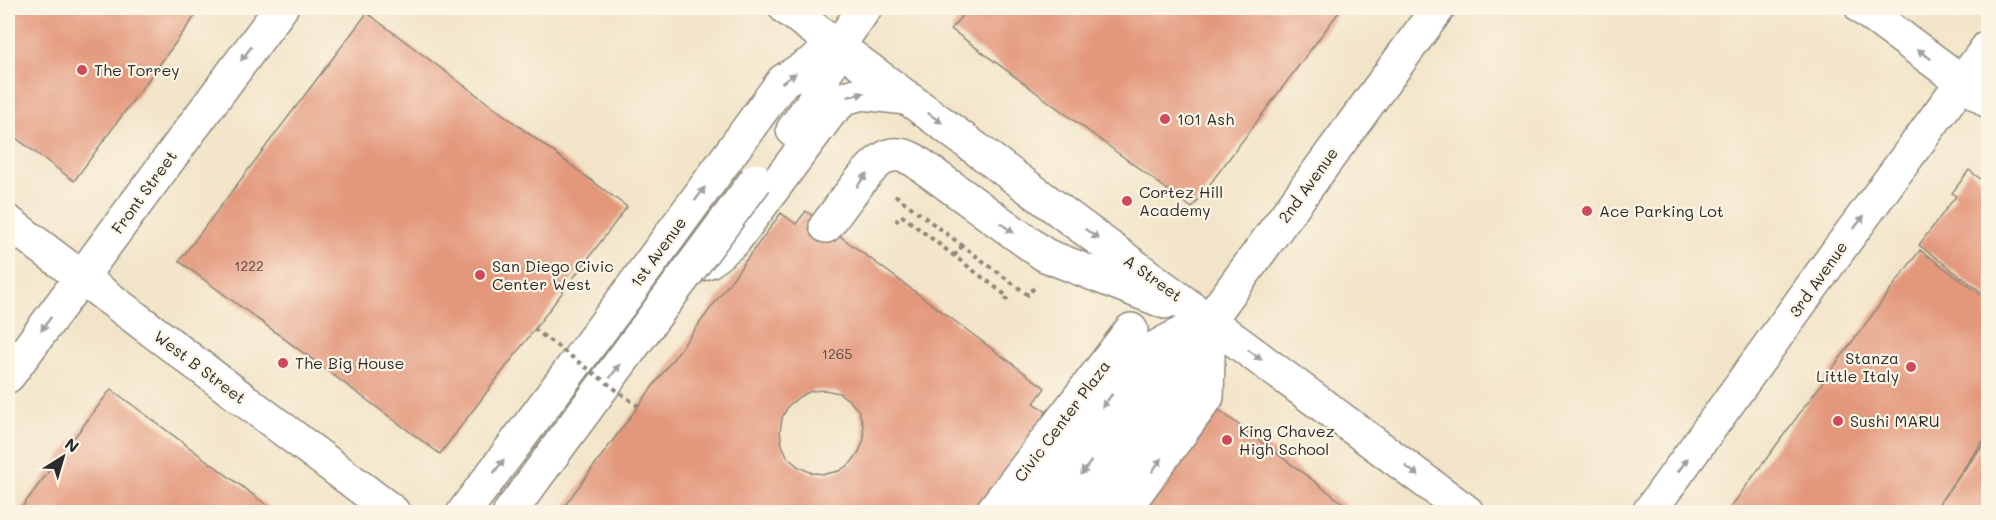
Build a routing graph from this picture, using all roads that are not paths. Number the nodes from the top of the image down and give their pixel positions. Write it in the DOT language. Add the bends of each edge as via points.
graph roads {
  1 [pos="281,8"];
  2 [pos="786,8"];
  3 [pos="865,8"];
  4 [pos="1438,8"];
  5 [pos="1862,8"];
  6 [pos="838,46"];
  7 [pos="1989,47"];
  8 [pos="1962,82"];
  9 [pos="909,98"];
  10 [pos="1989,101"];
  11 [pos="8,222"];
  12 [pos="826,226"];
  13 [pos="81,277"];
  14 [pos="629,292"];
  15 [pos="1209,320"];
  16 [pos="1137,342"];
  17 [pos="12,365"];
  18 [pos="1072,508"];
  19 [pos="393,513"];
  20 [pos="464,513"];
  21 [pos="510,513"];
  22 [pos="992,513"];
  23 [pos="1022,513"];
  24 [pos="1122,513"];
  25 [pos="1467,513"];
  26 [pos="1649,513"];
  1 -- 13 [label="main road, Front Street, one-way"];
  2 -- 6 [label="main road, A Street"];
  3 -- 6 [label="main road, 1st Avenue"];
  4 -- 15 [label="main road, 2nd Avenue"];
  8 -- 5 [label="main road, one-way"];
  6 -- 9 [label="main road, A Street"];
  14 -- 6 [label="main road, 1st Avenue, one-way" via="783,81"];
  21 -- 6 [label="main road, one-way, bridge" via="811,105"];
  7 -- 8 [label="main road, 3rd Avenue"];
  8 -- 10 [label="main road"];
  26 -- 8 [label="main road, 3rd Avenue, one-way"];
  14 -- 9 [label="main road, one-way" via="709,261 734,242 831,111 846,98 870,93"];
  9 -- 15 [label="main road, A Street, one-way"];
  11 -- 13 [label="main road, West B Street"];
  12 -- 15 [label="main road, one-way" via="872,167 890,155 904,155 1045,255"];
  13 -- 17 [label="main road, Front Street, one-way"];
  13 -- 19 [label="main road, West B Street"];
  20 -- 14 [label="main road, 1st Avenue, one-way"];
  15 -- 16 [label="main road"];
  15 -- 18 [label="main road, 2nd Avenue" via="1178,363 1159,370"];
  24 -- 15 [label="main road, one-way" via="1207,398"];
  15 -- 25 [label="main road, A Street, one-way"];
  16 -- 22 [label="main road, Civic Center Plaza"];
  16 -- 23 [label="main road, one-way"];
}
